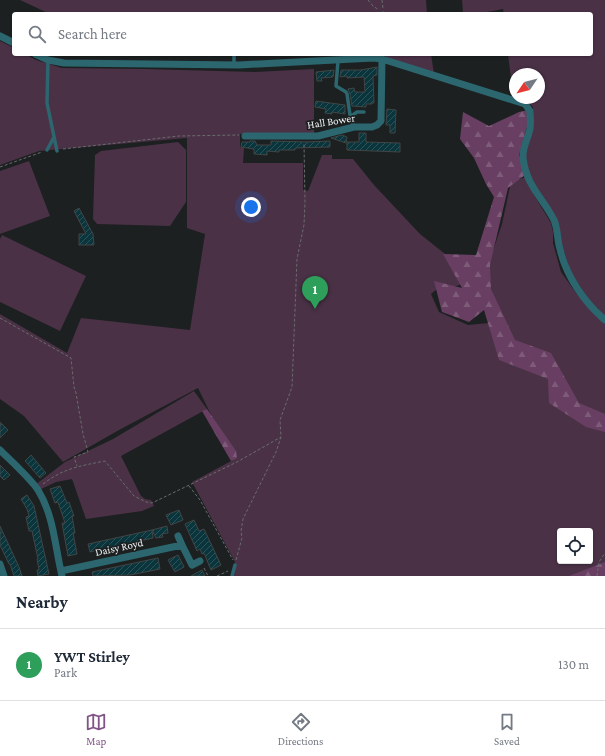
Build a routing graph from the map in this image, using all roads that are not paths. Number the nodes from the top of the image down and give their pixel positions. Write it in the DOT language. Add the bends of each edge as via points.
graph roads {
  1 [pos="0,36"];
  2 [pos="12,42"];
  3 [pos="39,56"];
  4 [pos="234,56"];
  5 [pos="383,57"];
  6 [pos="48,60"];
  7 [pos="338,60"];
  8 [pos="234,65"];
  9 [pos="364,112"];
  10 [pos="350,117"];
  11 [pos="354,127"];
  12 [pos="245,136"];
  13 [pos="54,137"];
  14 [pos="47,150"];
  15 [pos="56,150"];
  16 [pos="605,320"];
  17 [pos="0,450"];
  18 [pos="178,536"];
  19 [pos="182,545"];
  20 [pos="200,561"];
  21 [pos="0,564"];
  22 [pos="234,566"];
  23 [pos="62,573"];
  24 [pos="4,576"];
  25 [pos="232,576"];
  1 -- 2 [label="street"];
  3 -- 6 [label="street"];
  4 -- 8 [label="lane"];
  5 -- 7 [label="street"];
  5 -- 11 [label="street, Hall Bower" via="381,121 372,127"];
  5 -- 16 [label="street" via="524,104 530,111 530,128 522,156 530,184 554,220 566,270 585,298"];
  6 -- 8 [label="street" via="64,63"];
  6 -- 13 [label="lane" via="48,103"];
  7 -- 8 [label="street"];
  7 -- 10 [label="lane" via="336,86 347,94"];
  9 -- 10 [label="lane" via="356,112"];
  10 -- 11 [label="lane"];
  11 -- 12 [label="street, Hall Bower" via="318,136"];
  13 -- 14 [label="lane"];
  13 -- 15 [label="lane"];
  17 -- 23 [label="street" via="37,489 46,504"];
  18 -- 19 [label="street"];
  19 -- 20 [label="street" via="192,565"];
  19 -- 23 [label="street, Daisy Royd"];
  21 -- 24 [label="street"];
  22 -- 25 [label="lane"];
}
